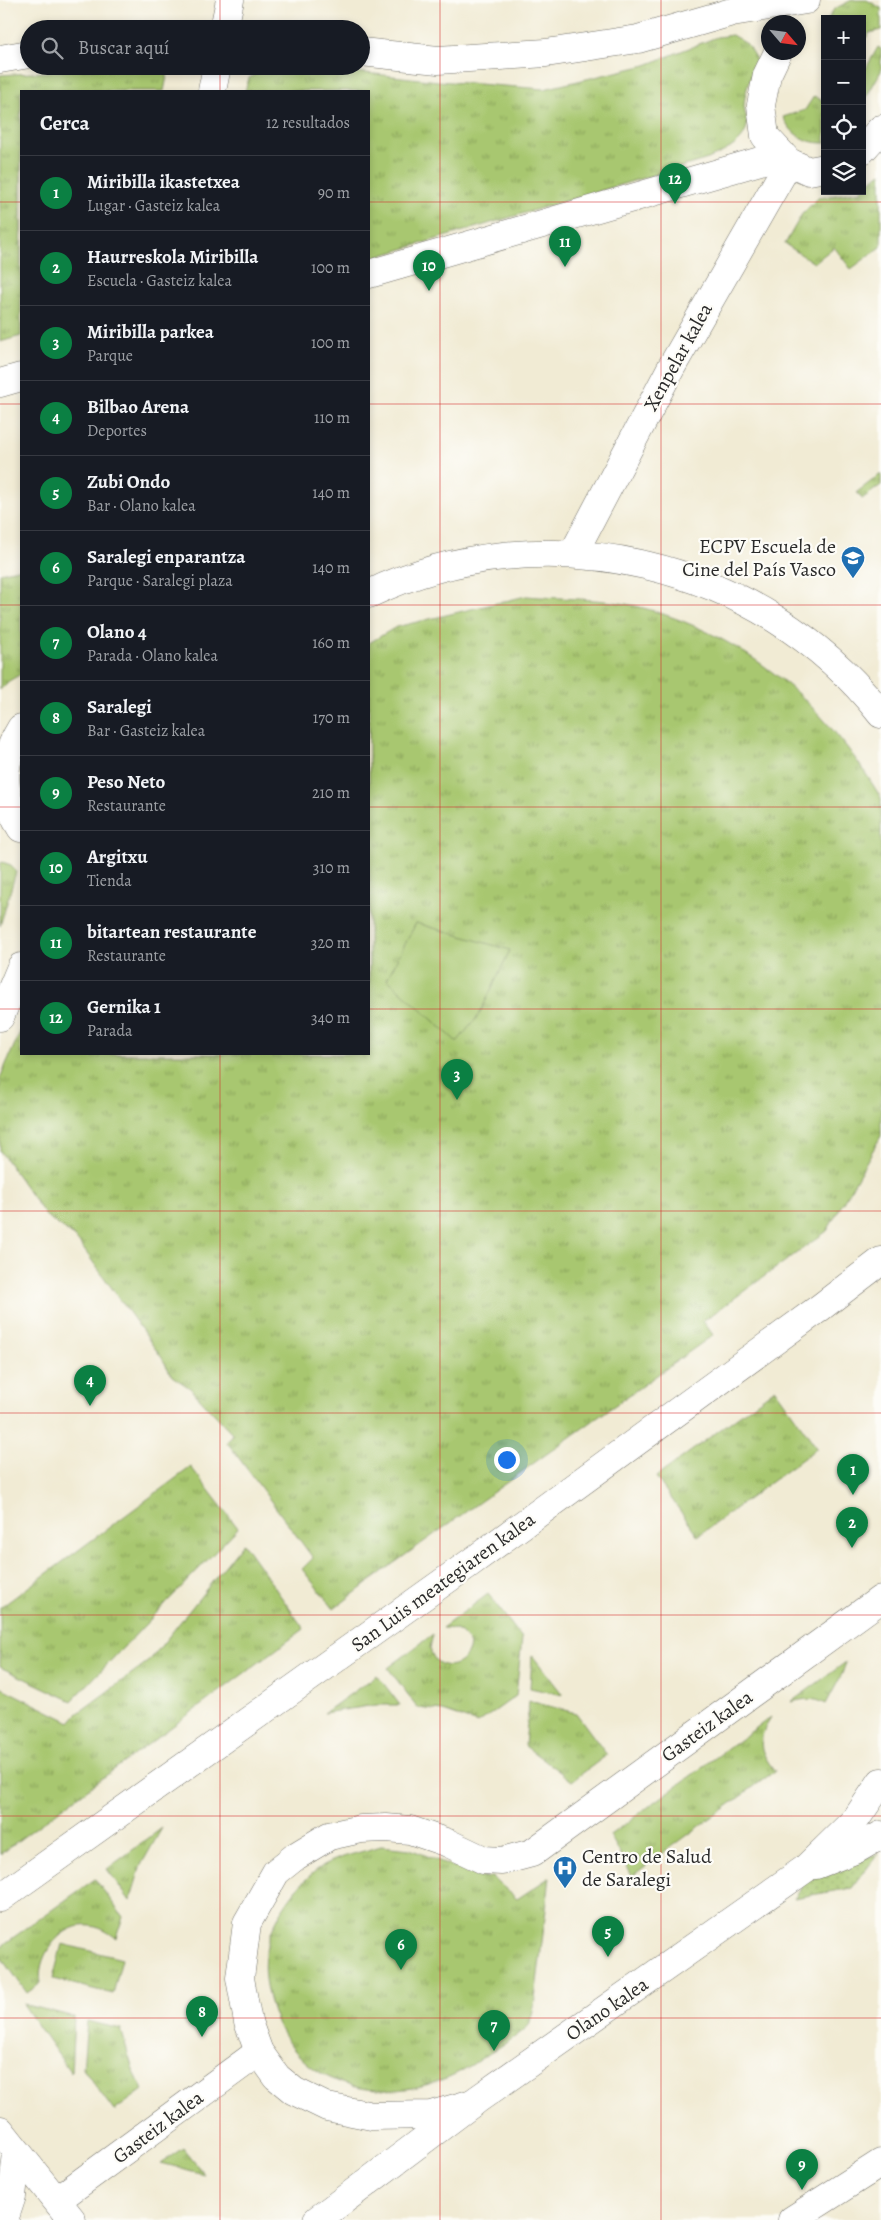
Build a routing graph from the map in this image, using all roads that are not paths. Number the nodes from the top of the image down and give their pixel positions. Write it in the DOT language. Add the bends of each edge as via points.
graph roads {
  1 [pos="230,0"];
  2 [pos="806,0"];
  3 [pos="798,15"];
  4 [pos="226,20"];
  5 [pos="370,53"];
  6 [pos="20,56"];
  7 [pos="0,59"];
  8 [pos="774,60"];
  9 [pos="215,75"];
  10 [pos="212,90"];
  11 [pos="785,159"];
  12 [pos="821,169"];
  13 [pos="370,274"];
  14 [pos="20,377"];
  15 [pos="0,383"];
  16 [pos="573,554"];
  17 [pos="370,594"];
  18 [pos="881,714"];
  19 [pos="20,729"];
  20 [pos="11,823"];
  21 [pos="20,969"];
  22 [pos="0,1017"];
  23 [pos="881,1261"];
  24 [pos="881,1599"];
  25 [pos="881,1782"];
  26 [pos="881,1835"];
  27 [pos="805,1869"];
  28 [pos="0,1898"];
  29 [pos="259,2052"];
  30 [pos="473,2104"];
  31 [pos="0,2130"];
  32 [pos="17,2153"];
  33 [pos="881,2163"];
  34 [pos="64,2210"];
  35 [pos="4,2220"];
  36 [pos="318,2220"];
  37 [pos="792,2220"];
  1 -- 4 [label="street"];
  2 -- 3 [label="street"];
  2 -- 5 [label="street" via="732,12 638,39 546,53 438,60"];
  6 -- 7 [label="street"];
  8 -- 11 [label="street" via="767,75 761,106 765,136"];
  9 -- 10 [label="street"];
  11 -- 12 [label="street" via="809,171"];
  11 -- 13 [label="street"];
  11 -- 16 [label="street, Xenpelar kalea"];
  14 -- 15 [label="street"];
  16 -- 17 [label="street" via="515,554 462,562 422,572"];
  16 -- 18 [label="street" via="634,562 681,575 721,590 762,611 821,651"];
  19 -- 20 [label="street" via="9,745 2,769 2,793"];
  21 -- 22 [label="street"];
  23 -- 28 [label="street, San Luis meategiaren kalea" via="470,1564"];
  24 -- 29 [label="street, Gasteiz kalea" via="532,1852 502,1861 484,1860 410,1830 386,1828 360,1829 329,1836 296,1856 276,1872 247,1923 240,1978 248,2022"];
  25 -- 27 [label="street, Olano kalea" via="856,1819"];
  26 -- 27 [label="street"];
  27 -- 30 [label="street, Olano kalea"];
  29 -- 30 [label="street, Gasteiz kalea" via="277,2077 294,2091 328,2107 372,2116 430,2115"];
  29 -- 34 [label="street, Gasteiz kalea"];
  30 -- 36 [label="street, Olano kalea"];
  31 -- 32 [label="street"];
  32 -- 34 [label="street"];
  32 -- 35 [label="street" via="12,2196"];
  33 -- 37 [label="street"];
}
